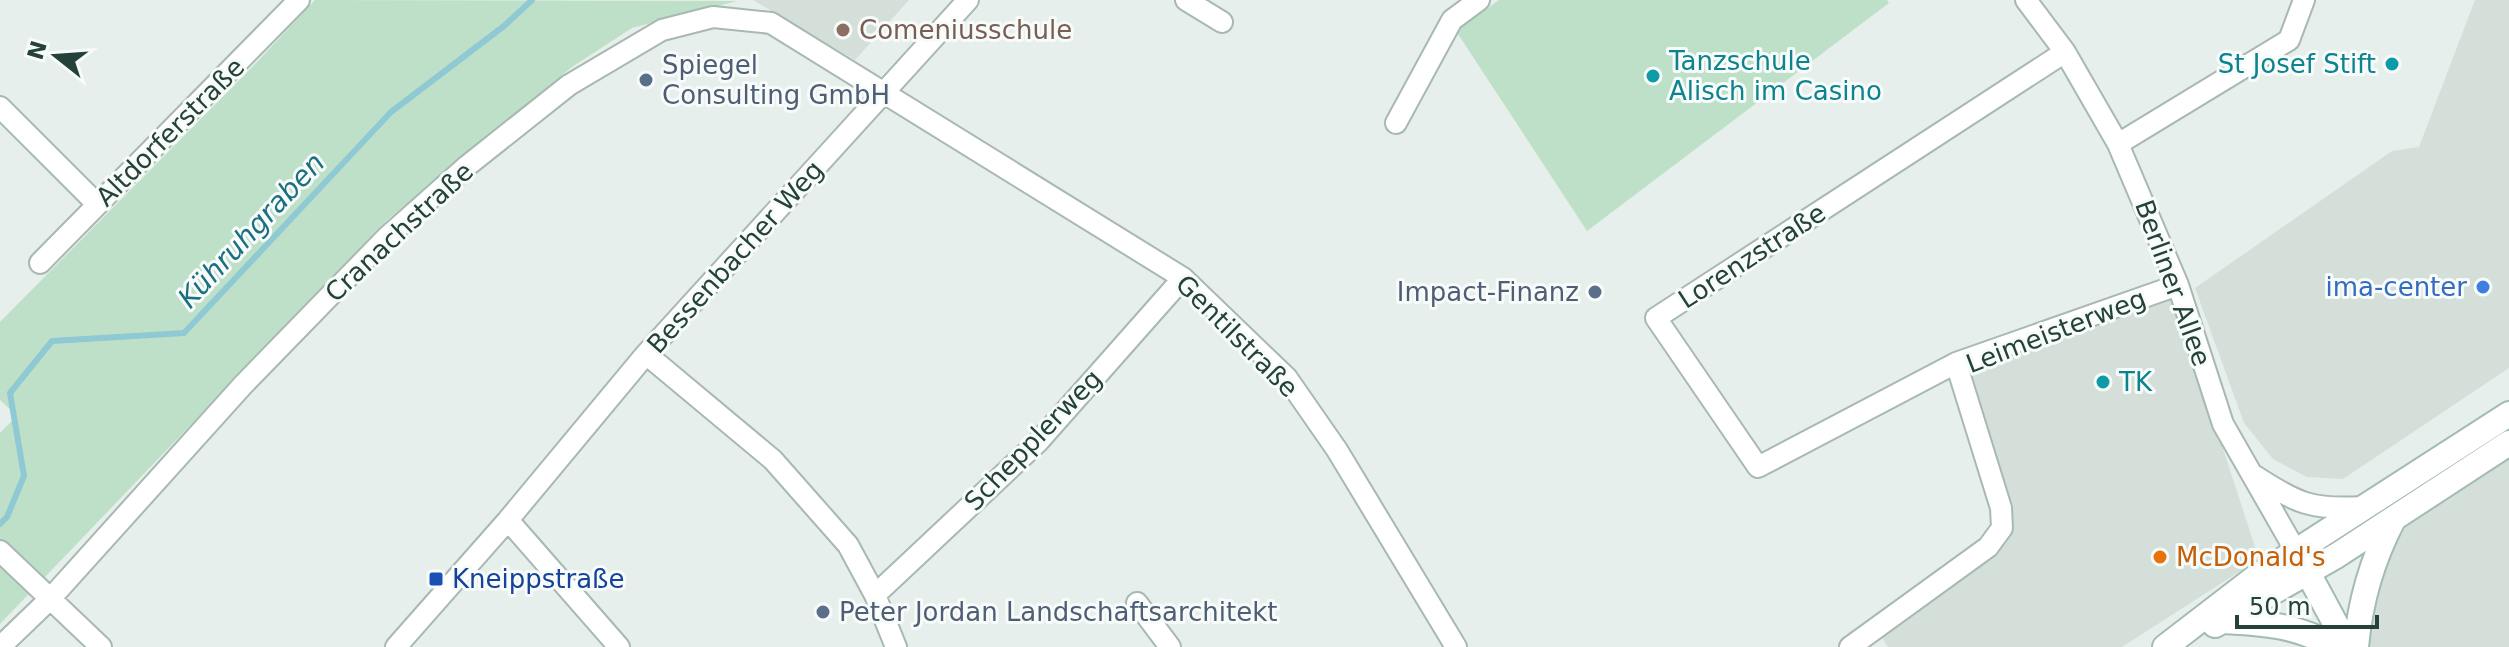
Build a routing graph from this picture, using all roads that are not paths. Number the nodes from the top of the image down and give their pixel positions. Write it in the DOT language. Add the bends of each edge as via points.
graph roads {
  1 [pos="299,0"];
  2 [pos="968,0"];
  3 [pos="1186,0"];
  4 [pos="1479,0"];
  5 [pos="2026,0"];
  6 [pos="2304,0"];
  7 [pos="1222,22"];
  8 [pos="2065,52"];
  9 [pos="884,94"];
  10 [pos="0,107"];
  11 [pos="1396,123"];
  12 [pos="2118,144"];
  13 [pos="97,204"];
  14 [pos="40,263"];
  15 [pos="1183,278"];
  16 [pos="2178,285"];
  17 [pos="646,354"];
  18 [pos="1956,363"];
  19 [pos="2509,414"];
  20 [pos="2509,443"];
  21 [pos="2254,475"];
  22 [pos="2363,507"];
  23 [pos="2394,518"];
  24 [pos="508,520"];
  25 [pos="0,551"];
  26 [pos="2295,551"];
  27 [pos="2308,573"];
  28 [pos="875,595"];
  29 [pos="51,598"];
  30 [pos="1137,603"];
  31 [pos="2222,621"];
  32 [pos="0,647"];
  33 [pos="101,647"];
  34 [pos="396,647"];
  35 [pos="619,647"];
  36 [pos="896,647"];
  37 [pos="1170,647"];
  38 [pos="1456,647"];
  39 [pos="1850,647"];
  40 [pos="2165,647"];
  41 [pos="2175,647"];
  42 [pos="2334,647"];
  43 [pos="2348,647"];
  44 [pos="2356,647"];
  1 -- 13 [label="street, Altdorferstraße"];
  2 -- 9 [label="street, Bessenbacher Weg"];
  3 -- 7 [label="street"];
  4 -- 11 [label="street" via="1452,20"];
  5 -- 8 [label="street, Berliner Allee"];
  6 -- 12 [label="street" via="2289,40"];
  8 -- 12 [label="street, Berliner Allee"];
  8 -- 18 [label="street, Lorenzstraße" via="1656,318 1758,467"];
  9 -- 15 [label="street, Gentilstraße"];
  9 -- 17 [label="street, Bessenbacher Weg"];
  9 -- 29 [label="street, Cranachstraße" via="771,23 713,17 662,30 583,77 467,166 387,237 243,385"];
  10 -- 13 [label="street"];
  12 -- 16 [label="street, Berliner Allee"];
  13 -- 14 [label="street, Altdorferstraße"];
  15 -- 28 [label="street, Schepplerweg" via="1038,442"];
  15 -- 38 [label="street, Gentilstraße" via="1287,378 1337,450"];
  16 -- 18 [label="street, Leimeisterweg"];
  16 -- 21 [label="street, Berliner Allee" via="2223,424"];
  17 -- 24 [label="street, Bessenbacher Weg"];
  17 -- 28 [label="street" via="773,460 848,545"];
  18 -- 39 [label="street, Leimeisterweg" via="2001,508 2002,528 1988,547"];
  19 -- 22 [label="main road"];
  20 -- 23 [label="main road"];
  21 -- 22 [label="street" via="2309,506"];
  21 -- 26 [label="street, Berliner Allee"];
  22 -- 26 [label="main road"];
  23 -- 27 [label="main road"];
  23 -- 44 [label="main road" via="2376,552"];
  24 -- 34 [label="street, Bessenbacher Weg"];
  24 -- 35 [label="street"];
  25 -- 29 [label="street"];
  26 -- 27 [label="street, Berliner Allee"];
  26 -- 40 [label="main road"];
  27 -- 31 [label="main road"];
  27 -- 43 [label="main road"];
  28 -- 36 [label="street"];
  29 -- 32 [label="street, Cranachstraße"];
  29 -- 33 [label="street"];
  30 -- 37 [label="street"];
  31 -- 41 [label="main road"];
  31 -- 42 [label="main road" via="2281,625"];
}
